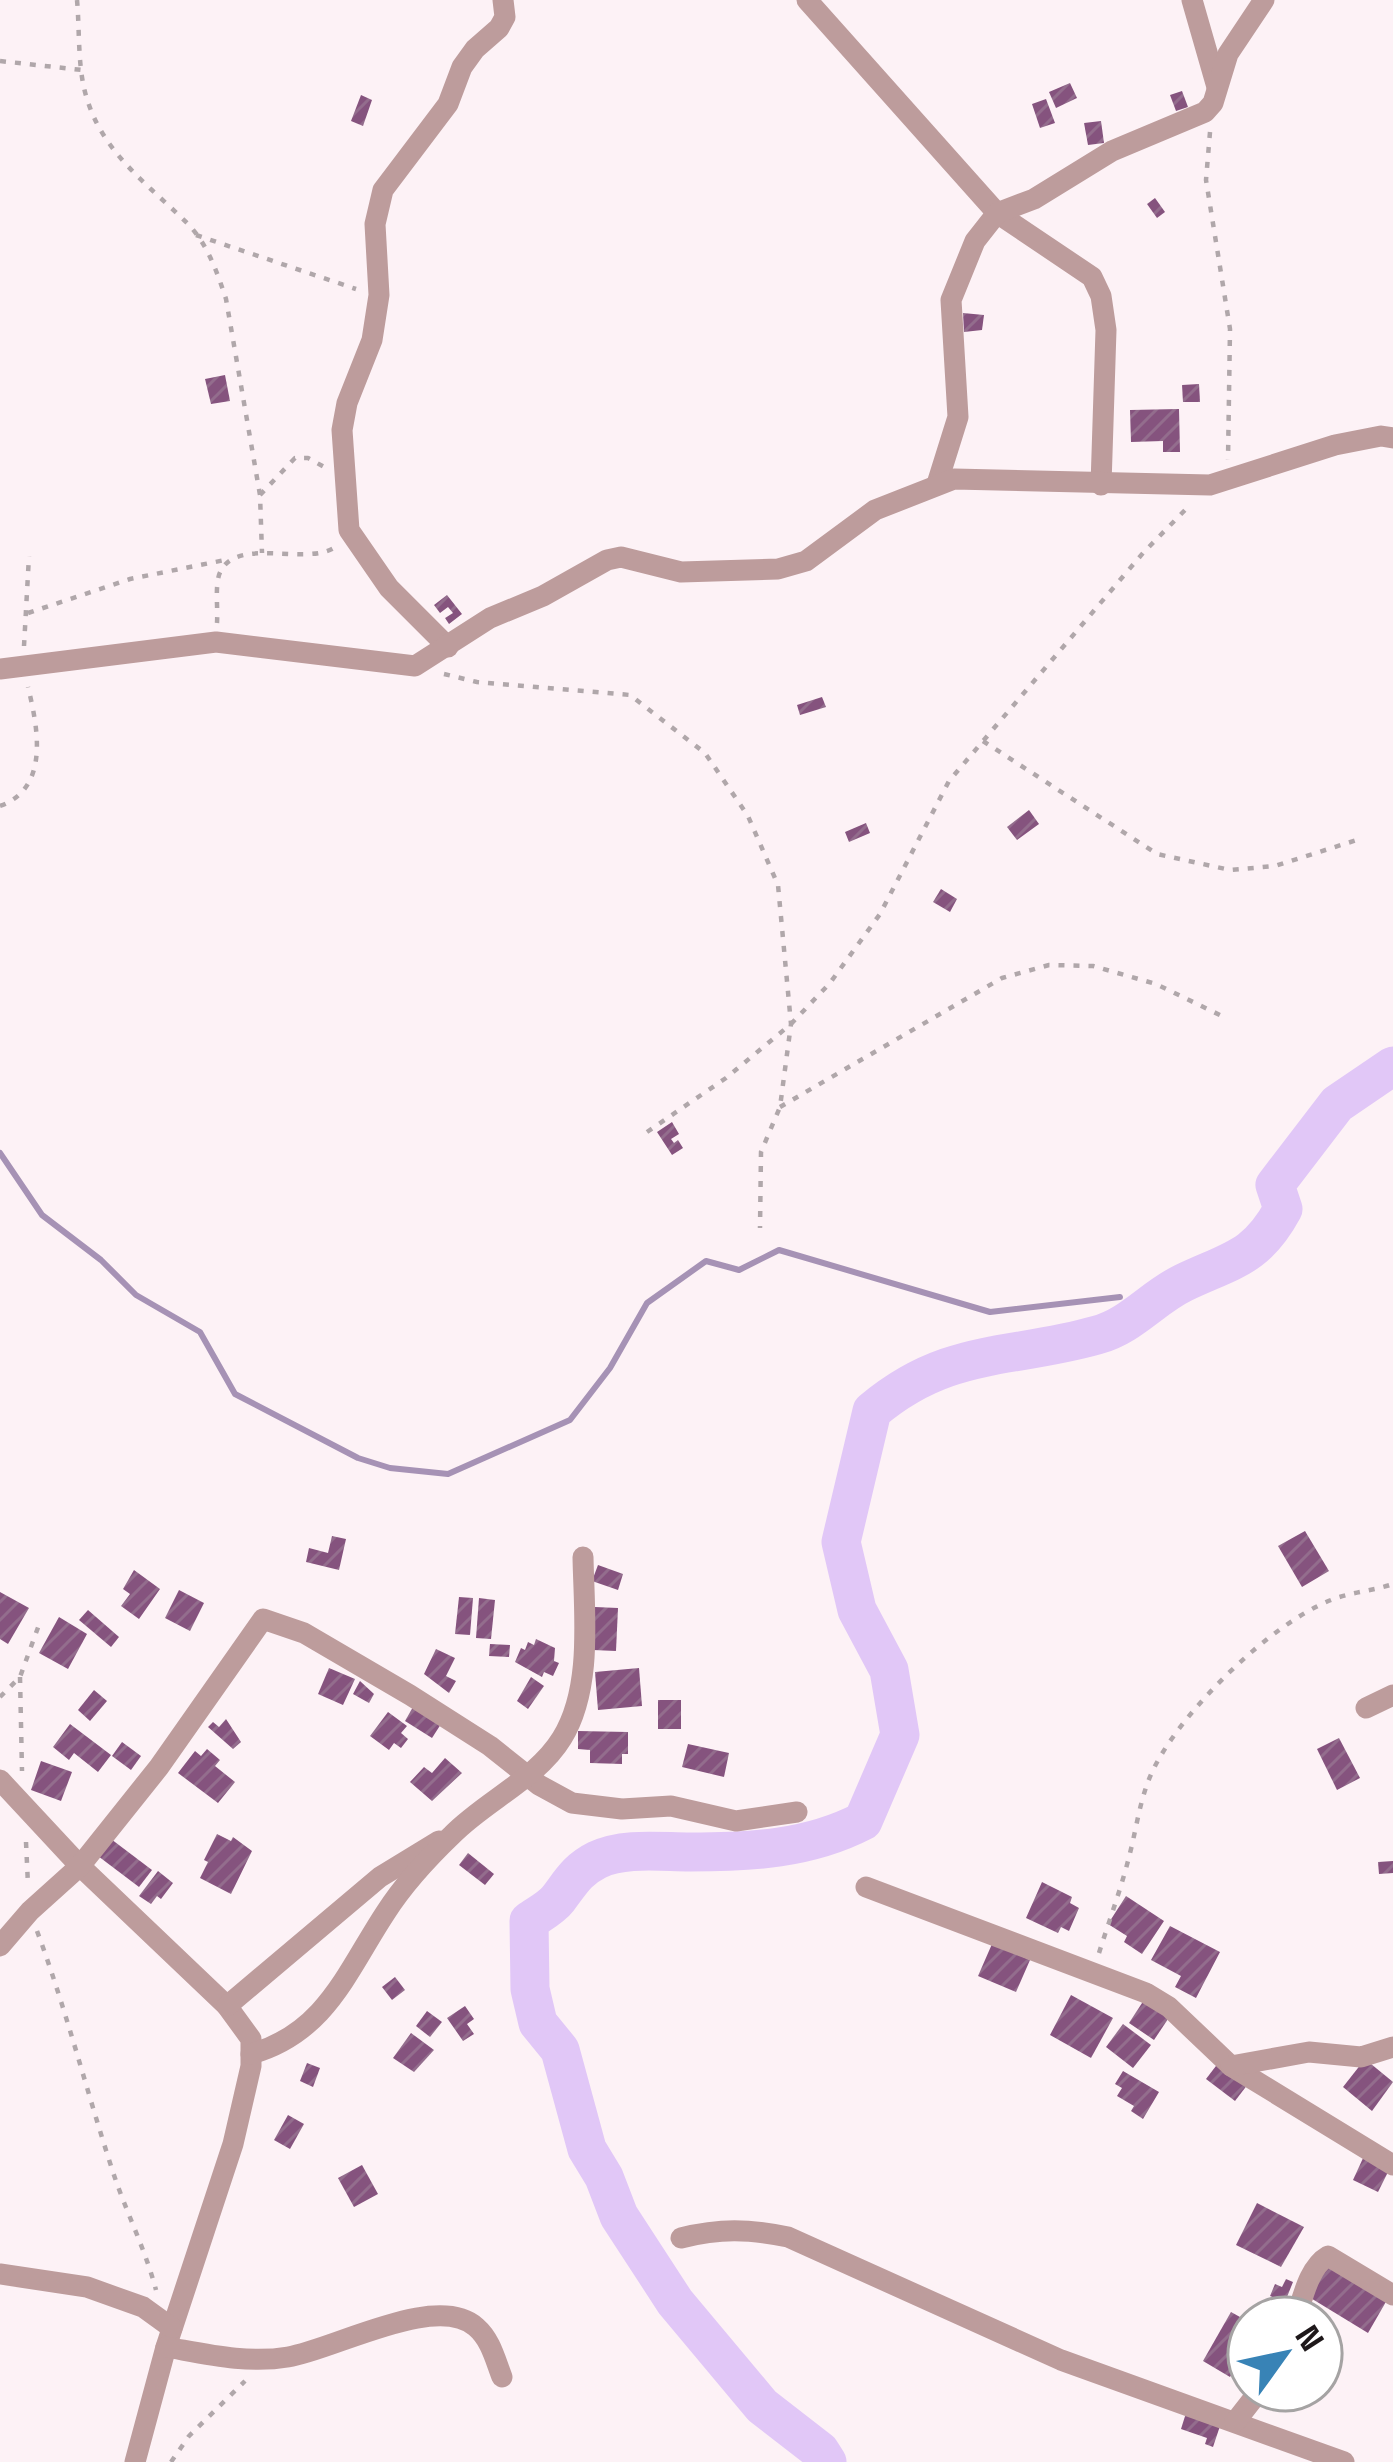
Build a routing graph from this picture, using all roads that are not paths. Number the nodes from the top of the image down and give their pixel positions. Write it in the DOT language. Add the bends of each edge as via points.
graph roads {
  1 [pos="503,0"];
  2 [pos="807,0"];
  3 [pos="1192,0"];
  4 [pos="1264,0"];
  5 [pos="1215,95"];
  6 [pos="997,212"];
  7 [pos="1393,438"];
  8 [pos="937,484"];
  9 [pos="1101,485"];
  10 [pos="448,647"];
  11 [pos="11,666"];
  12 [pos="583,1557"];
  13 [pos="1393,1695"];
  14 [pos="1366,1708"];
  15 [pos="528,1773"];
  16 [pos="0,1780"];
  17 [pos="797,1813"];
  18 [pos="453,1833"];
  19 [pos="80,1866"];
  20 [pos="866,1887"];
  21 [pos="0,1946"];
  22 [pos="227,2006"];
  23 [pos="1393,2047"];
  24 [pos="251,2054"];
  25 [pos="1231,2066"];
  26 [pos="1393,2165"];
  27 [pos="681,2238"];
  28 [pos="0,2274"];
  29 [pos="1306,2294"];
  30 [pos="1393,2295"];
  31 [pos="169,2337"];
  32 [pos="502,2377"];
  33 [pos="1241,2414"];
  34 [pos="1235,2422"];
  35 [pos="135,2462"];
  36 [pos="1344,2462"];
  1 -- 10 [label="street" via="499,28 475,49 448,104 383,190 372,340 342,430 349,530 389,588"];
  2 -- 6 [label="street"];
  3 -- 5 [label="street"];
  4 -- 5 [label="street" via="1228,54"];
  5 -- 6 [label="street" via="1190,122 1112,151 1034,200"];
  6 -- 8 [label="street" via="975,241 951,300 958,417"];
  6 -- 9 [label="street" via="1077,264 1101,296"];
  7 -- 9 [label="street" via="1335,445 1219,482"];
  8 -- 9 [label="street"];
  8 -- 10 [label="street" via="875,510 806,561 778,569 681,572 608,560"];
  10 -- 11 [label="street" via="415,666 216,642"];
  12 -- 15 [label="street" via="578,1694 562,1738"];
  13 -- 14 [label="street"];
  15 -- 17 [label="street" via="555,1795 593,1808 671,1807 736,1821"];
  15 -- 18 [label="street"];
  15 -- 19 [label="street" via="304,1633 263,1619"];
  16 -- 19 [label="street"];
  18 -- 22 [label="street" via="380,1877"];
  18 -- 24 [label="street" via="400,1891 315,2019 287,2042"];
  19 -- 21 [label="street"];
  19 -- 22 [label="street"];
  20 -- 25 [label="street" via="1146,1993"];
  22 -- 24 [label="street" via="248,2030"];
  23 -- 25 [label="street"];
  24 -- 31 [label="street" via="232,2144"];
  25 -- 26 [label="street"];
  27 -- 34 [label="street" via="717,2229 788,2237 1061,2360"];
  28 -- 31 [label="street" via="87,2287 143,2307"];
  29 -- 30 [label="street" via="1328,2256"];
  31 -- 32 [label="street" via="223,2357 290,2357 456,2314 488,2340"];
  31 -- 35 [label="street"];
  33 -- 34 [label="street"];
  34 -- 36 [label="street"];
}
